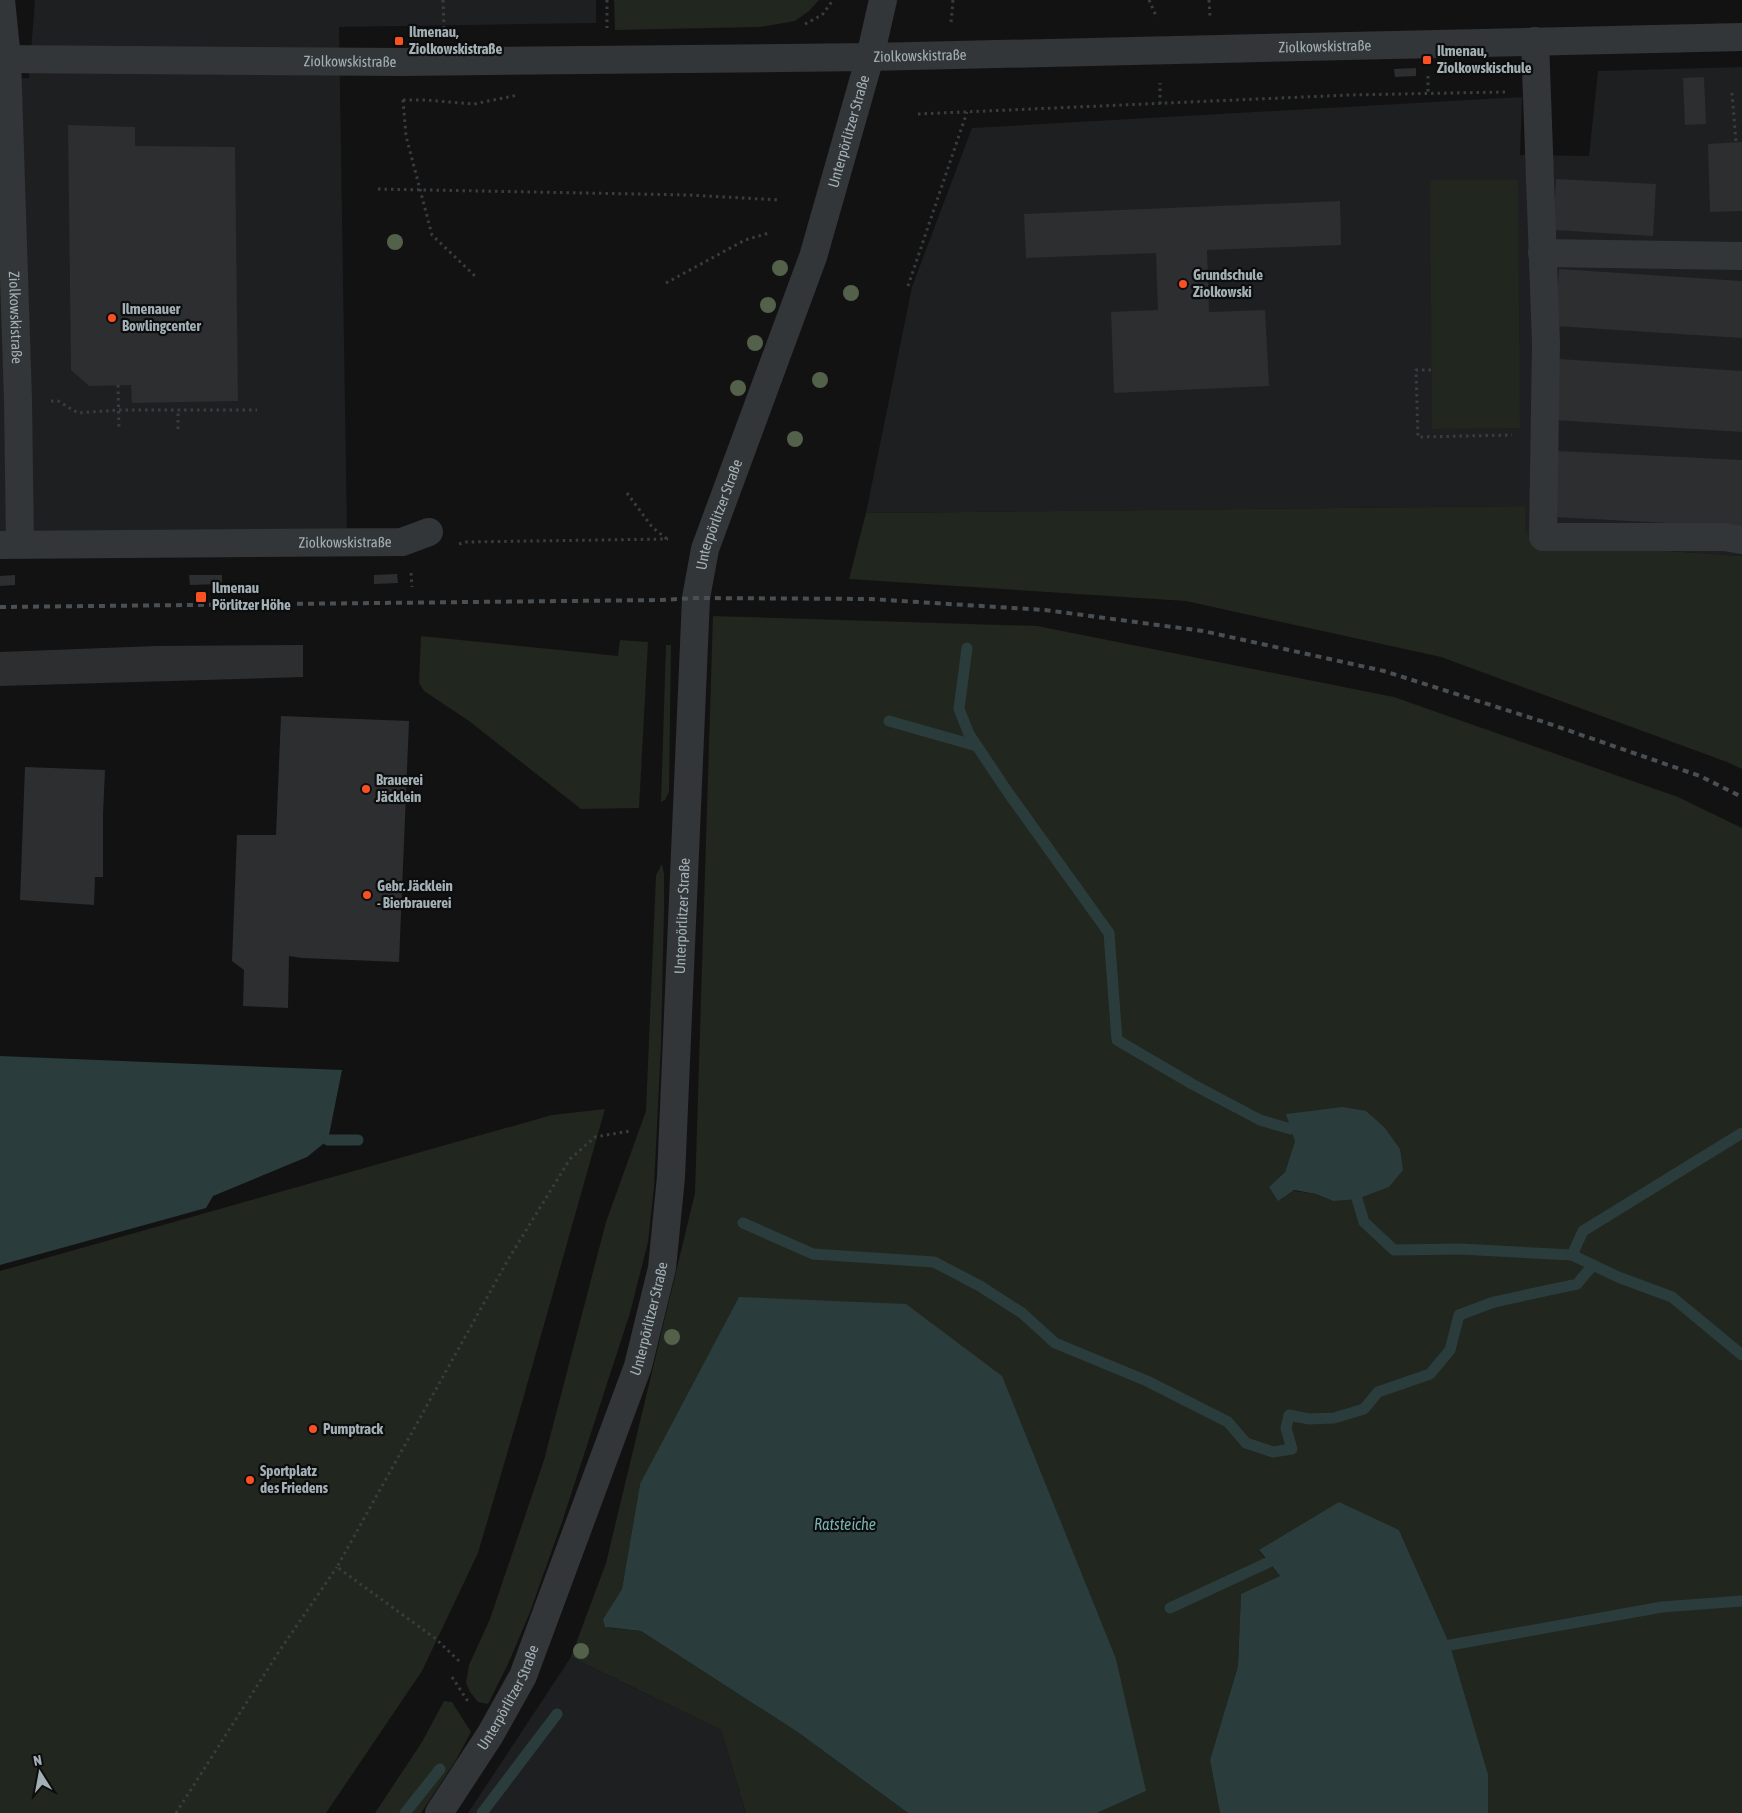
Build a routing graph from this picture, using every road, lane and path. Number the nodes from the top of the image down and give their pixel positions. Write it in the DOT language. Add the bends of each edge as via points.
graph roads {
  1 [pos="1,0"];
  2 [pos="607,0"];
  3 [pos="883,0"];
  4 [pos="607,32"];
  5 [pos="1742,37"];
  6 [pos="1535,41"];
  7 [pos="870,57"];
  8 [pos="4,59"];
  9 [pos="1536,91"];
  10 [pos="1732,93"];
  11 [pos="403,106"];
  12 [pos="968,112"];
  13 [pos="918,114"];
  14 [pos="1736,142"];
  15 [pos="420,188"];
  16 [pos="378,189"];
  17 [pos="780,200"];
  18 [pos="769,232"];
  19 [pos="1542,253"];
  20 [pos="1742,256"];
  21 [pos="475,276"];
  22 [pos="666,283"];
  23 [pos="908,286"];
  24 [pos="1431,370"];
  25 [pos="118,385"];
  26 [pos="18,400"];
  27 [pos="118,410"];
  28 [pos="178,410"];
  29 [pos="257,410"];
  30 [pos="119,428"];
  31 [pos="178,429"];
  32 [pos="1544,434"];
  33 [pos="627,493"];
  34 [pos="429,532"];
  35 [pos="1742,540"];
  36 [pos="466,542"];
  37 [pos="10,545"];
  38 [pos="630,1131"];
  39 [pos="337,1567"];
  40 [pos="459,1661"];
  41 [pos="176,1813"];
  42 [pos="439,1813"];
  1 -- 8 [label="street"];
  2 -- 4 [label="path"];
  3 -- 7 [label="street, Unterpörlitzer Straße"];
  5 -- 6 [label="street, Ziolkowskistraße"];
  6 -- 7 [label="street, Ziolkowskistraße"];
  6 -- 9 [label="street"];
  7 -- 8 [label="street, Ziolkowskistraße" via="410,62"];
  7 -- 42 [label="street, Unterpörlitzer Straße" via="813,257 705,549 696,598 671,1178 662,1268 638,1366 523,1676 490,1735"];
  8 -- 26 [label="street, Ziolkowskistraße"];
  9 -- 12 [label="path" via="1349,95"];
  9 -- 19 [label="street"];
  10 -- 14 [label="path"];
  11 -- 15 [label="path" via="406,136"];
  12 -- 13 [label="path"];
  12 -- 23 [label="path"];
  15 -- 16 [label="path"];
  15 -- 17 [label="path"];
  15 -- 21 [label="path" via="432,235"];
  18 -- 22 [label="path" via="745,240"];
  19 -- 20 [label="street"];
  19 -- 32 [label="street" via="1546,343"];
  24 -- 32 [label="path" via="1416,370 1418,437"];
  25 -- 27 [label="path"];
  26 -- 27 [label="path" via="58,401 78,413"];
  26 -- 37 [label="street, Ziolkowskistraße"];
  27 -- 28 [label="path"];
  27 -- 30 [label="path"];
  28 -- 29 [label="path"];
  28 -- 31 [label="path"];
  32 -- 35 [label="street" via="1543,537 1724,537"];
  33 -- 36 [label="path" via="652,527 668,539"];
  34 -- 37 [label="street, Ziolkowskistraße" via="402,542"];
  38 -- 39 [label="path" via="595,1137 570,1159 509,1258"];
  39 -- 40 [label="path" via="436,1640"];
  39 -- 41 [label="path"];
}
